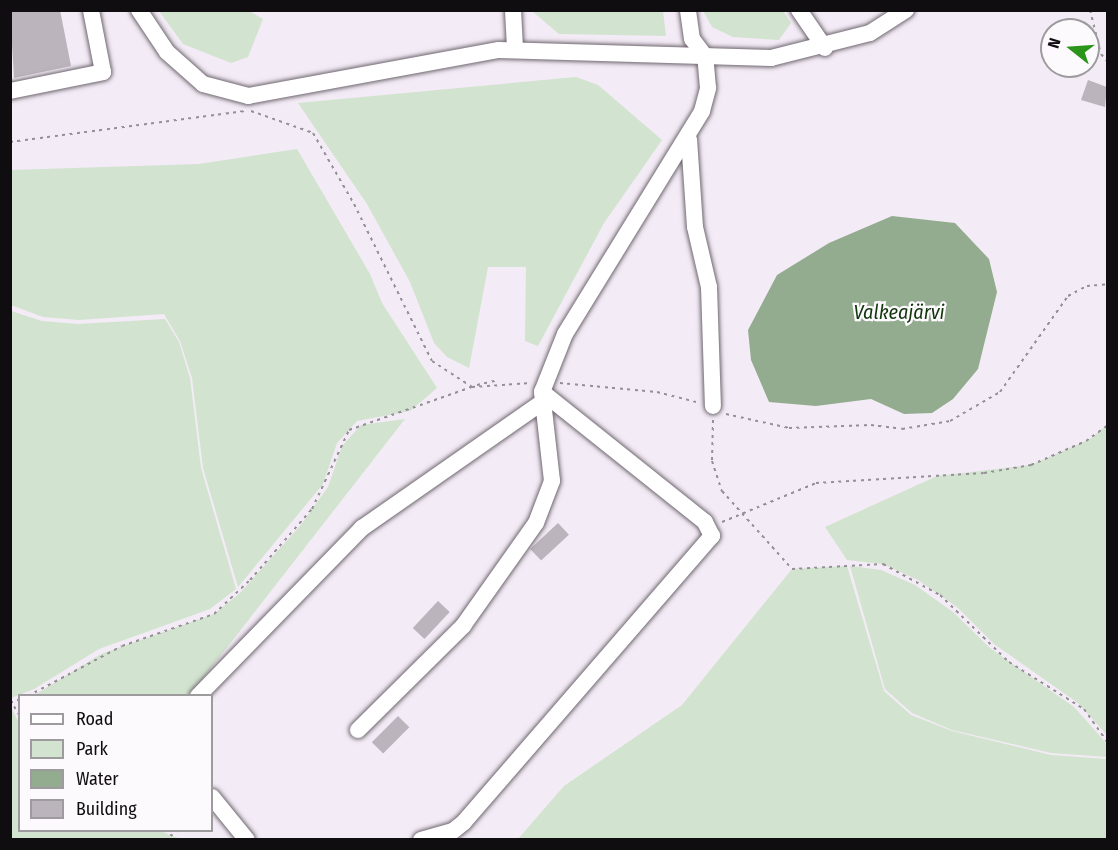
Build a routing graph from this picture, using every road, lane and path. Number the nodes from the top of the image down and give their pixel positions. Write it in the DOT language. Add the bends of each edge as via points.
graph roads {
  1 [pos="91,10"];
  2 [pos="139,10"];
  3 [pos="513,10"];
  4 [pos="688,10"];
  5 [pos="800,10"];
  6 [pos="906,10"];
  7 [pos="1090,10"];
  8 [pos="825,48"];
  9 [pos="515,49"];
  10 [pos="705,56"];
  11 [pos="1107,62"];
  12 [pos="10,91"];
  13 [pos="248,103"];
  14 [pos="689,139"];
  15 [pos="10,142"];
  16 [pos="1107,284"];
  17 [pos="498,380"];
  18 [pos="472,387"];
  19 [pos="544,391"];
  20 [pos="713,406"];
  21 [pos="1107,425"];
  22 [pos="739,515"];
  23 [pos="709,527"];
  24 [pos="32,694"];
  25 [pos="200,694"];
  26 [pos="358,730"];
  27 [pos="1107,743"];
  28 [pos="213,798"];
  29 [pos="166,832"];
  30 [pos="179,840"];
  31 [pos="247,840"];
  32 [pos="421,840"];
  1 -- 12 [label="street" via="103,72"];
  2 -- 13 [label="street" via="167,52 203,84"];
  3 -- 9 [label="street"];
  4 -- 10 [label="street" via="692,39"];
  5 -- 8 [label="street"];
  6 -- 8 [label="street" via="870,33"];
  7 -- 11 [label="path" via="1101,54"];
  8 -- 10 [label="street" via="771,58"];
  9 -- 10 [label="street"];
  9 -- 13 [label="street"];
  10 -- 14 [label="street" via="708,88"];
  13 -- 15 [label="path"];
  13 -- 18 [label="path" via="313,133 354,204 432,361"];
  14 -- 19 [label="street" via="565,334"];
  14 -- 20 [label="street" via="695,227 709,287"];
  16 -- 20 [label="path" via="1087,286 1068,296 1000,392 950,421 902,429 871,425 789,428 738,420"];
  17 -- 18 [label="path"];
  18 -- 19 [label="path"];
  18 -- 24 [label="path" via="349,430 312,509 214,614 122,646"];
  19 -- 20 [label="path" via="657,393"];
  19 -- 23 [label="street"];
  19 -- 25 [label="street" via="362,528"];
  19 -- 26 [label="street" via="552,481 536,523 463,626"];
  20 -- 22 [label="path" via="712,461 723,491"];
  21 -- 22 [label="path" via="1086,441 1031,465 984,473 816,483"];
  22 -- 23 [label="path"];
  22 -- 27 [label="path" via="792,569 883,564 940,595 1010,662 1084,709"];
  23 -- 32 [label="street" via="712,536 704,547 486,799 453,831"];
  28 -- 31 [label="street"];
  29 -- 30 [label="path"];
}
